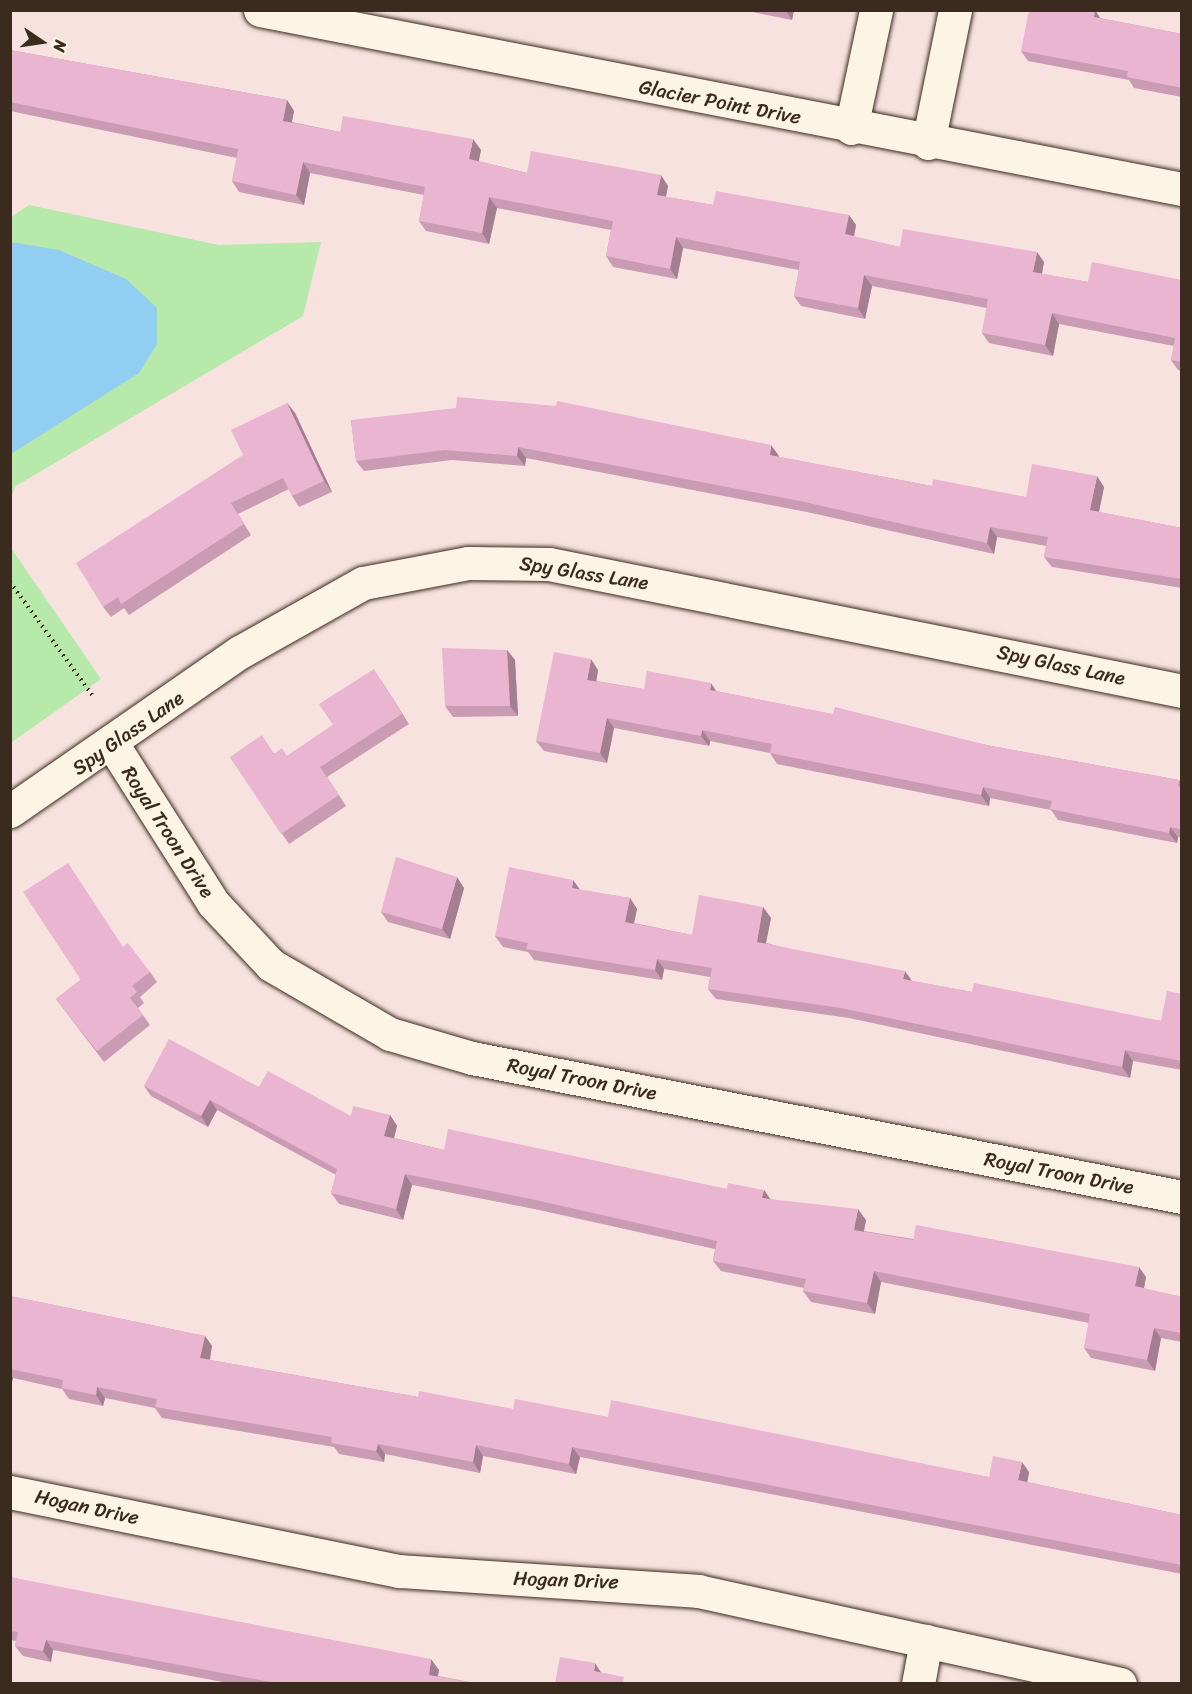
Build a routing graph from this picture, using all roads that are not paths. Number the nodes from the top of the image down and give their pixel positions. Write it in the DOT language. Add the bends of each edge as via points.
graph roads {
  1 [pos="260,10"];
  2 [pos="876,10"];
  3 [pos="955,10"];
  4 [pos="851,128"];
  5 [pos="928,143"];
  6 [pos="1182,189"];
  7 [pos="1182,690"];
  8 [pos="111,742"];
  9 [pos="10,811"];
  10 [pos="1182,1197"];
  11 [pos="10,1492"];
  12 [pos="926,1641"];
  13 [pos="918,1683"];
  14 [pos="1120,1683"];
  1 -- 4 [label="street, Glacier Point Drive"];
  2 -- 4 [label="street"];
  3 -- 5 [label="street"];
  4 -- 5 [label="street, Glacier Point Drive"];
  5 -- 6 [label="street, Glacier Point Drive"];
  7 -- 8 [label="street, Spy Glass Lane" via="580,570 490,562 422,568 363,583 240,652"];
  8 -- 9 [label="street, Spy Glass Lane"];
  8 -- 10 [label="street, Royal Troon Drive" via="213,903 271,965 390,1034 472,1058"];
  11 -- 12 [label="street, Hogan Drive" via="399,1571 698,1591"];
  12 -- 13 [label="street"];
  12 -- 14 [label="street, Hogan Drive"];
}
